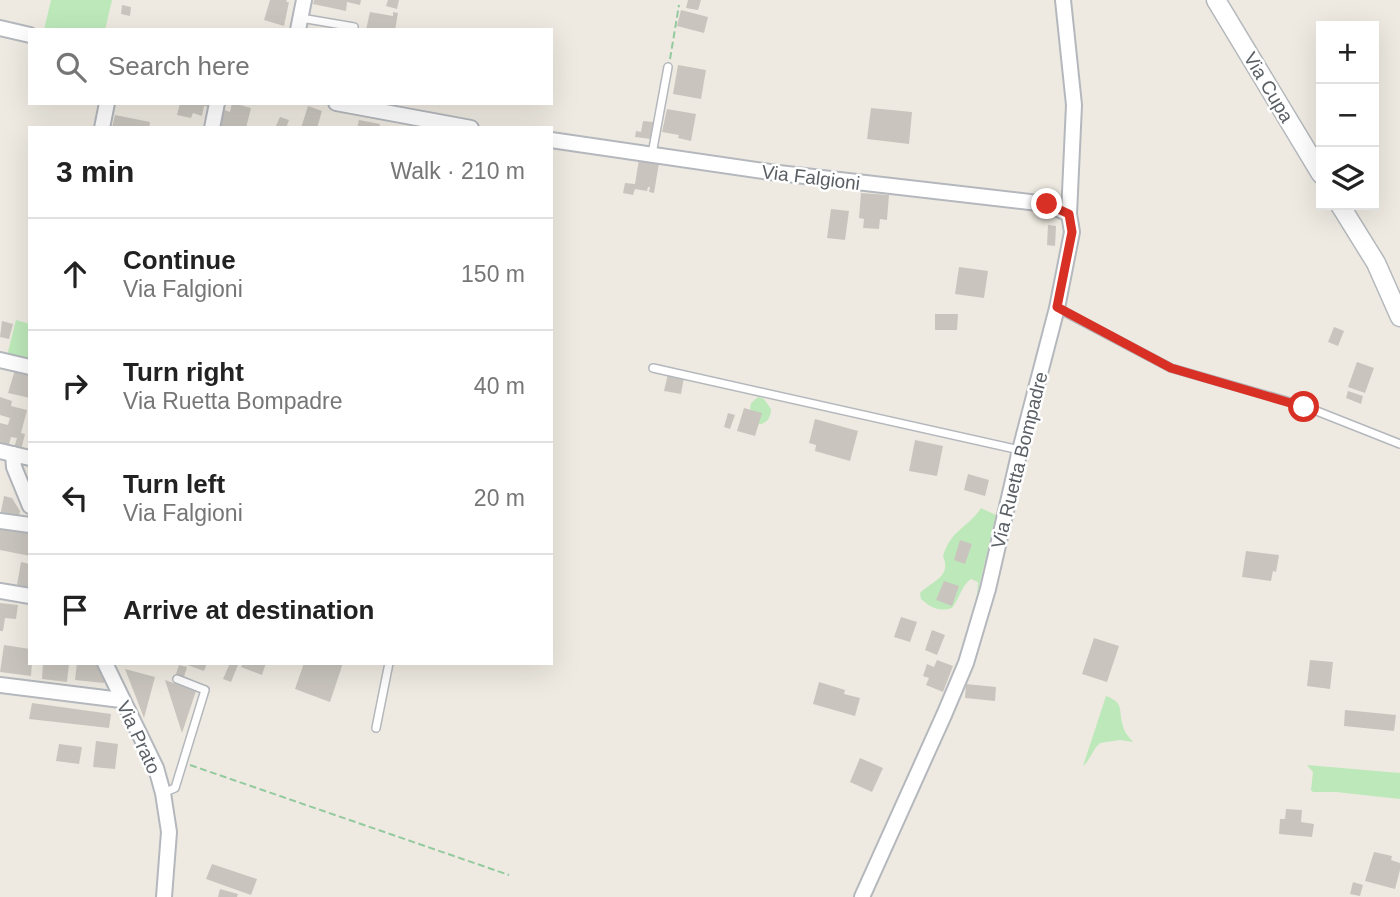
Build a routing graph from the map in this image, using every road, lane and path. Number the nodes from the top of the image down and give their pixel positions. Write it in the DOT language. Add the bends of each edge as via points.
graph roads {
  1 [pos="304,0"];
  2 [pos="1063,0"];
  3 [pos="1216,0"];
  4 [pos="679,5"];
  5 [pos="299,24"];
  6 [pos="354,27"];
  7 [pos="0,28"];
  8 [pos="28,35"];
  9 [pos="668,67"];
  10 [pos="107,105"];
  11 [pos="217,105"];
  12 [pos="347,105"];
  13 [pos="102,126"];
  14 [pos="212,126"];
  15 [pos="460,126"];
  16 [pos="553,139"];
  17 [pos="652,154"];
  18 [pos="1316,166"];
  19 [pos="1343,210"];
  20 [pos="1069,214"];
  21 [pos="1057,307"];
  22 [pos="1400,317"];
  23 [pos="0,360"];
  24 [pos="28,367"];
  25 [pos="653,368"];
  26 [pos="1400,444"];
  27 [pos="1020,450"];
  28 [pos="6,453"];
  29 [pos="28,458"];
  30 [pos="28,501"];
  31 [pos="0,521"];
  32 [pos="28,525"];
  33 [pos="0,591"];
  34 [pos="28,596"];
  35 [pos="106,665"];
  36 [pos="388,665"];
  37 [pos="177,679"];
  38 [pos="0,685"];
  39 [pos="121,700"];
  40 [pos="376,729"];
  41 [pos="183,763"];
  42 [pos="163,793"];
  43 [pos="509,875"];
  44 [pos="164,897"];
  45 [pos="862,897"];
  1 -- 5 [label="street"];
  2 -- 20 [label="street, Via Ruetta Bompadre" via="1074,105"];
  3 -- 18 [label="street, Via Cupa"];
  4 -- 9 [label="path"];
  5 -- 6 [label="lane"];
  7 -- 8 [label="street"];
  9 -- 17 [label="lane"];
  10 -- 13 [label="street"];
  11 -- 14 [label="street"];
  12 -- 15 [label="street"];
  16 -- 17 [label="street, Via Falgioni"];
  17 -- 20 [label="street, Via Falgioni" via="1047,204"];
  19 -- 22 [label="street" via="1376,263"];
  20 -- 21 [label="street, Via Ruetta Bompadre" via="1072,232"];
  21 -- 26 [label="lane" via="1171,368 1304,407"];
  21 -- 27 [label="street, Via Ruetta Bompadre"];
  23 -- 24 [label="street"];
  25 -- 27 [label="lane"];
  27 -- 45 [label="street, Via Ruetta Bompadre" via="988,589 965,663"];
  28 -- 29 [label="street"];
  28 -- 30 [label="street"];
  31 -- 32 [label="street"];
  33 -- 34 [label="street"];
  35 -- 39 [label="street, Via Prato"];
  36 -- 40 [label="lane"];
  37 -- 41 [label="lane" via="205,690"];
  38 -- 39 [label="street"];
  39 -- 42 [label="street, Via Prato" via="156,768"];
  41 -- 42 [label="lane" via="175,788"];
  41 -- 43 [label="path"];
  42 -- 44 [label="street, Via Prato" via="169,832"];
}
